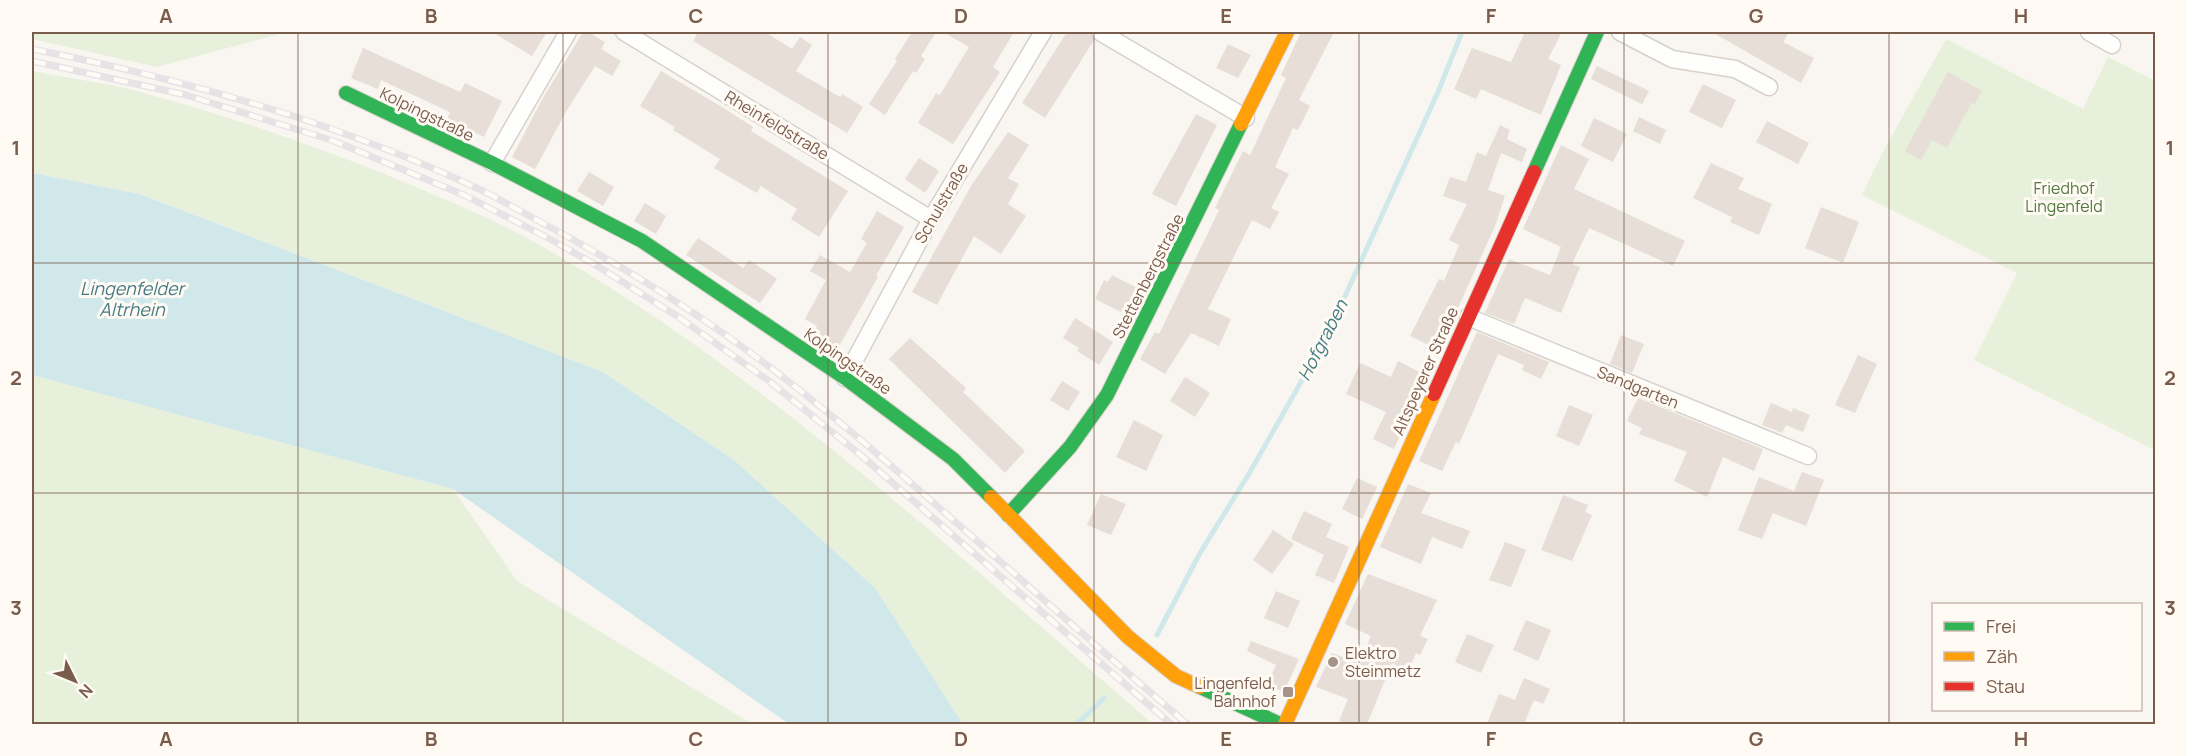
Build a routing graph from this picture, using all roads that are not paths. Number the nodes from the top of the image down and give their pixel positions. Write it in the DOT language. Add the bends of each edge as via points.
graph roads {
  1 [pos="568,32"];
  2 [pos="624,32"];
  3 [pos="1043,32"];
  4 [pos="1100,32"];
  5 [pos="1287,32"];
  6 [pos="1597,32"];
  7 [pos="1620,32"];
  8 [pos="2089,32"];
  9 [pos="2112,45"];
  10 [pos="1769,87"];
  11 [pos="346,93"];
  12 [pos="1246,118"];
  13 [pos="492,163"];
  14 [pos="931,219"];
  15 [pos="1468,317"];
  16 [pos="845,378"];
  17 [pos="1808,456"];
  18 [pos="1008,515"];
  19 [pos="1280,724"];
  20 [pos="1285,724"];
  1 -- 13 [label="street"];
  2 -- 14 [label="street, Rheinfeldstraße"];
  3 -- 14 [label="street, Schulstraße"];
  4 -- 12 [label="street"];
  5 -- 12 [label="street, Stettenbergstraße"];
  6 -- 15 [label="street, Altspeyerer Straße"];
  7 -- 10 [label="street" via="1672,60 1735,69"];
  8 -- 9 [label="street"];
  11 -- 13 [label="street, Kolpingstraße"];
  12 -- 18 [label="street, Stettenbergstraße" via="1107,394 1070,447"];
  13 -- 16 [label="street, Kolpingstraße" via="642,241"];
  14 -- 16 [label="street, Schulstraße"];
  15 -- 17 [label="street, Sandgarten"];
  15 -- 20 [label="street, Altspeyerer Straße"];
  16 -- 18 [label="street, Kolpingstraße" via="953,459"];
  18 -- 19 [label="street, Kolpingstraße" via="1128,637 1176,675"];
}
